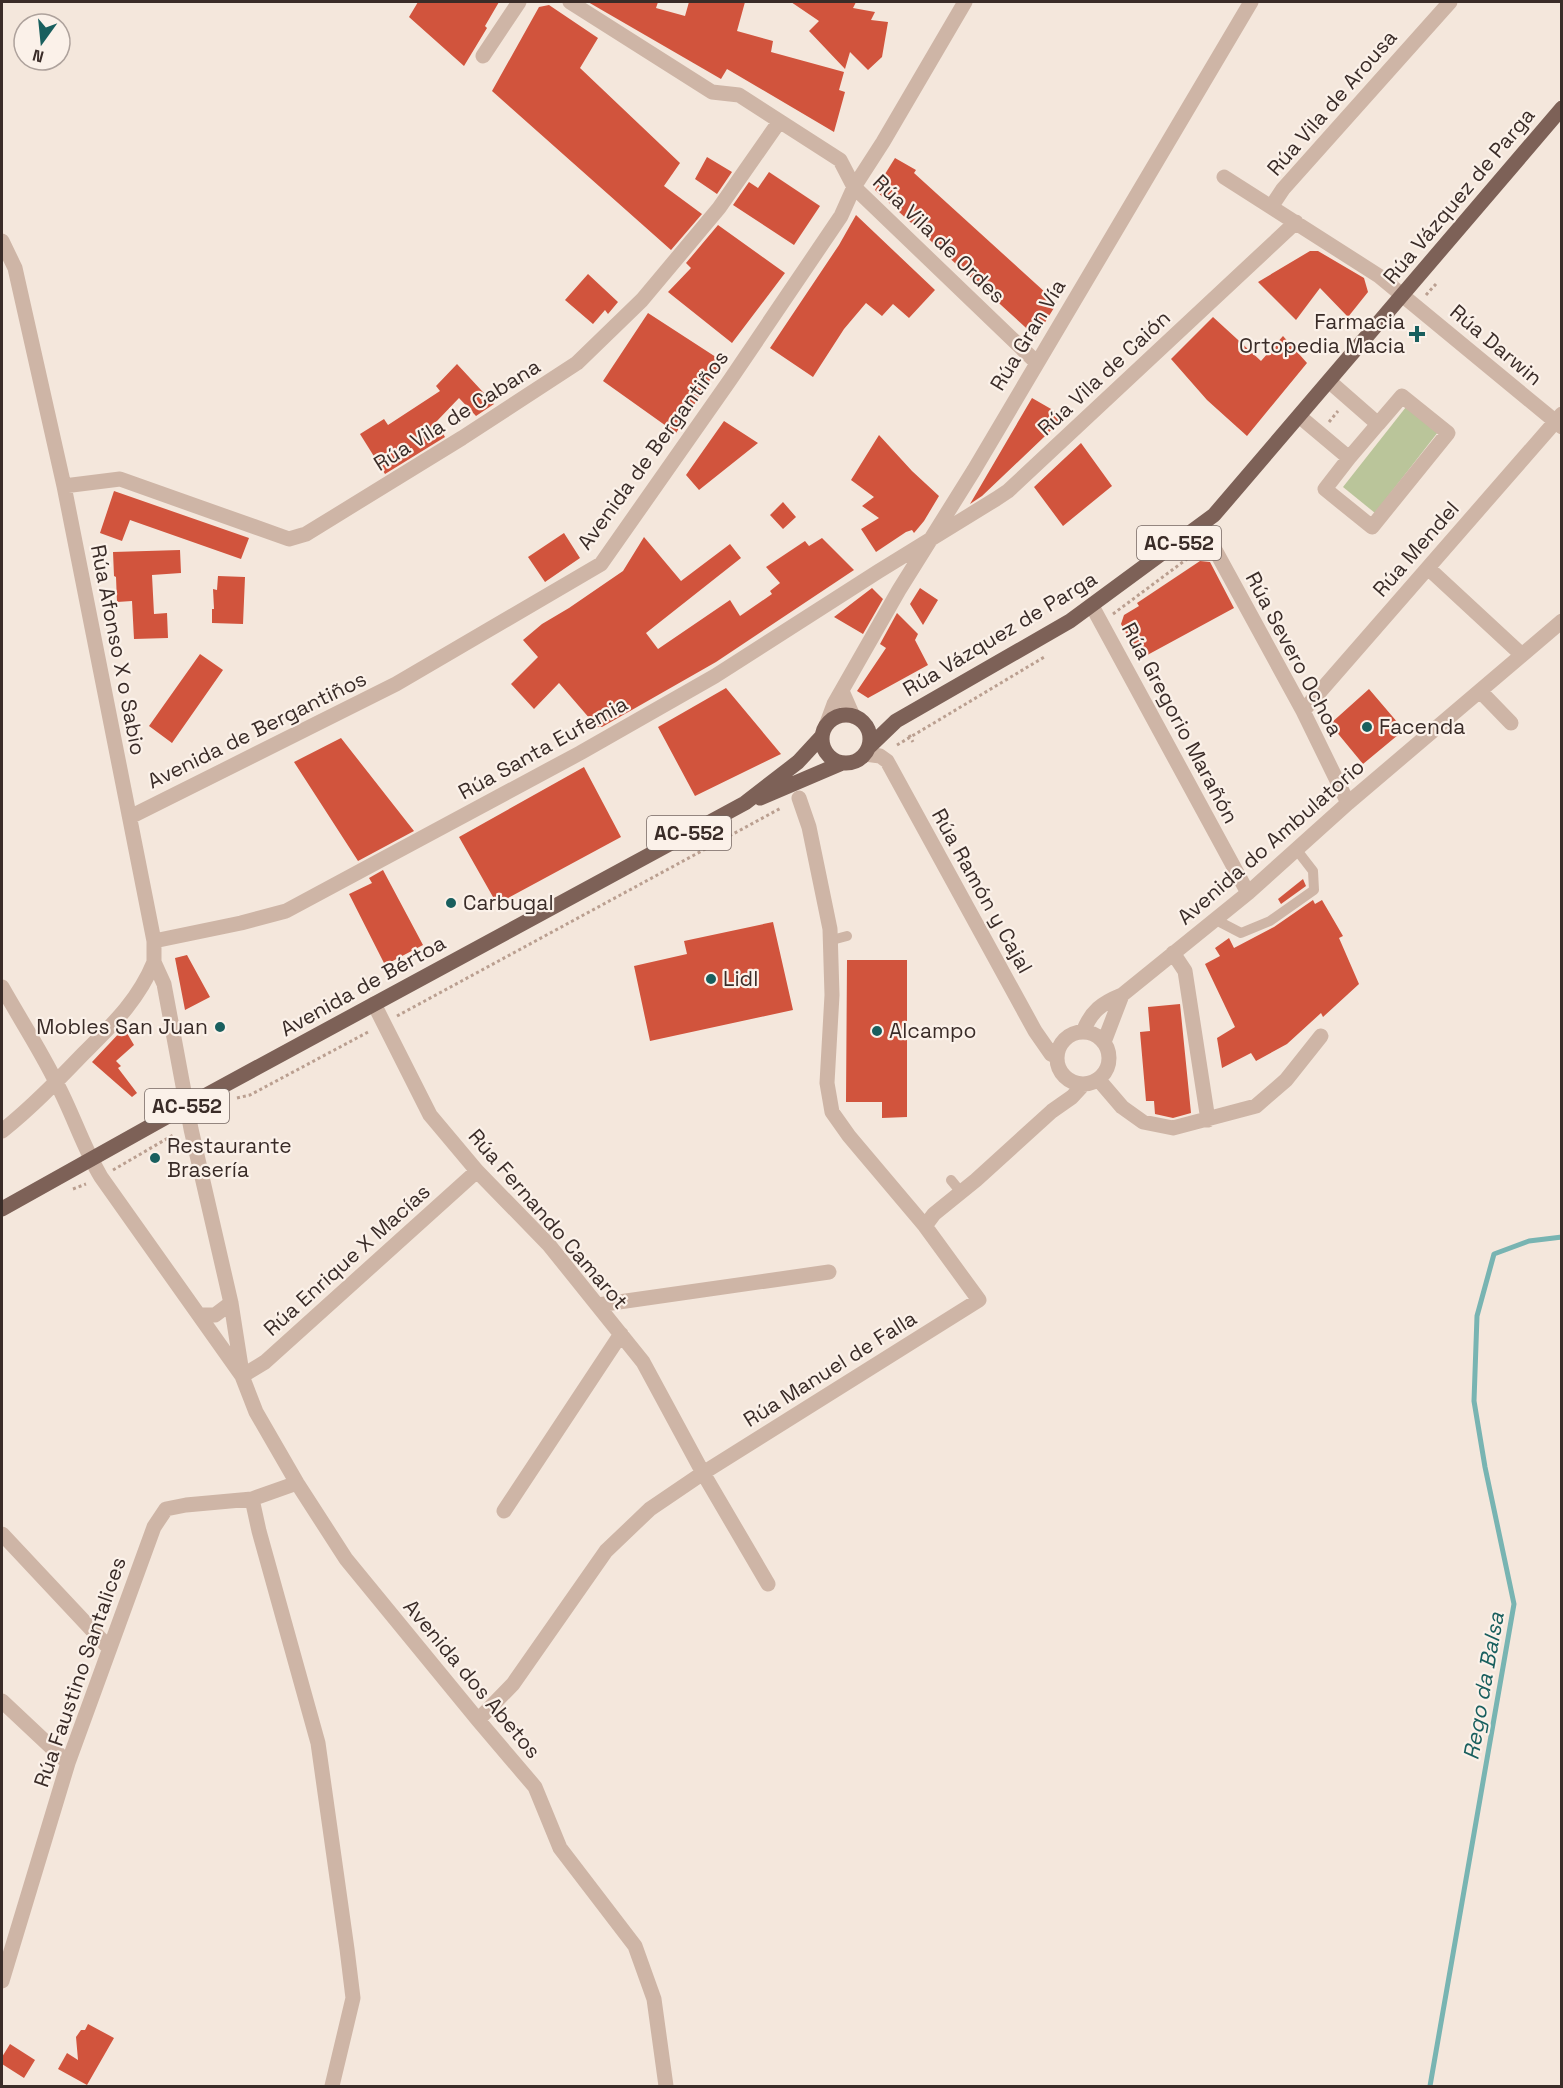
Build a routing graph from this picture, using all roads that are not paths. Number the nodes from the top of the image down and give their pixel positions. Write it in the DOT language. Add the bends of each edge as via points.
graph roads {
  1 [pos="519,2"];
  2 [pos="570,2"];
  3 [pos="965,2"];
  4 [pos="1251,2"];
  5 [pos="1450,2"];
  6 [pos="483,56"];
  7 [pos="1562,108"];
  8 [pos="779,122"];
  9 [pos="1224,177"];
  10 [pos="854,187"];
  11 [pos="1271,207"];
  12 [pos="1296,222"];
  13 [pos="2,241"];
  14 [pos="1403,296"];
  15 [pos="1036,362"];
  16 [pos="1330,382"];
  17 [pos="1299,416"];
  18 [pos="1560,421"];
  19 [pos="1378,424"];
  20 [pos="1349,458"];
  21 [pos="64,486"];
  22 [pos="1202,526"];
  23 [pos="929,542"];
  24 [pos="1428,568"];
  25 [pos="1092,606"];
  26 [pos="1562,621"];
  27 [pos="1522,655"];
  28 [pos="842,691"];
  29 [pos="1480,691"];
  30 [pos="1303,711"];
  31 [pos="856,717"];
  32 [pos="1511,723"];
  33 [pos="902,726"];
  34 [pos="824,730"];
  35 [pos="867,750"];
  36 [pos="842,763"];
  37 [pos="818,774"];
  38 [pos="768,795"];
  39 [pos="799,798"];
  40 [pos="745,803"];
  41 [pos="1348,803"];
  42 [pos="130,817"];
  43 [pos="1296,849"];
  44 [pos="1248,893"];
  45 [pos="1216,920"];
  46 [pos="847,936"];
  47 [pos="831,940"];
  48 [pos="154,941"];
  49 [pos="1173,953"];
  50 [pos="154,963"];
  51 [pos="2,987"];
  52 [pos="1122,995"];
  53 [pos="374,1004"];
  54 [pos="1083,1032"];
  55 [pos="1322,1036"];
  56 [pos="1104,1042"];
  57 [pos="1057,1057"];
  58 [pos="1063,1074"];
  59 [pos="56,1082"];
  60 [pos="1091,1082"];
  61 [pos="188,1106"];
  62 [pos="1052,1111"];
  63 [pos="1208,1120"];
  64 [pos="2,1131"];
  65 [pos="90,1159"];
  66 [pos="477,1171"];
  67 [pos="2,1209"];
  68 [pos="925,1226"];
  69 [pos="829,1272"];
  70 [pos="231,1303"];
  71 [pos="598,1305"];
  72 [pos="200,1315"];
  73 [pos="621,1334"];
  74 [pos="242,1376"];
  75 [pos="703,1473"];
  76 [pos="297,1483"];
  77 [pos="252,1499"];
  78 [pos="504,1510"];
  79 [pos="2,1534"];
  80 [pos="768,1584"];
  81 [pos="109,1648"];
  82 [pos="2,1701"];
  83 [pos="478,1720"];
  84 [pos="68,1763"];
  85 [pos="2,1981"];
  86 [pos="332,2086"];
  87 [pos="666,2086"];
  1 -- 6 [label="street"];
  2 -- 8 [label="street, Rúa Vila de Ordes" via="712,92 739,95"];
  3 -- 10 [label="street, Avenida de Bergantiños"];
  4 -- 15 [label="street, Rúa Gran Vía"];
  5 -- 11 [label="street, Rúa Vila de Arousa"];
  7 -- 14 [label="main road, Rúa Vázquez de Parga / AC-552"];
  8 -- 10 [label="street, Rúa Vila de Ordes" via="840,160"];
  8 -- 21 [label="street, Rúa Vila de Cabana" via="719,208 642,300 578,363 306,534 289,539 120,479"];
  9 -- 11 [label="street, Rúa Darwin"];
  10 -- 15 [label="street, Rúa Vila de Ordes"];
  10 -- 42 [label="street, Avenida de Bergantiños" via="841,216 601,564 396,684"];
  11 -- 12 [label="street, Rúa Darwin"];
  12 -- 14 [label="street, Rúa Darwin"];
  12 -- 23 [label="street, Rúa Vila de Caión" via="1008,491"];
  13 -- 21 [label="street, Rúa Afonso X o Sabio" via="15,268"];
  14 -- 16 [label="main road, Rúa Vázquez de Parga / AC-552"];
  14 -- 18 [label="street, Rúa Darwin"];
  15 -- 23 [label="street, Rúa Gran Vía"];
  16 -- 17 [label="main road, Rúa Vázquez de Parga / AC-552"];
  16 -- 19 [label="street"];
  17 -- 20 [label="street"];
  17 -- 22 [label="main road, Rúa Vázquez de Parga / AC-552"];
  18 -- 24 [label="street, Rúa Mendel"];
  19 -- 20 [label="street"];
  19 -- 20 [label="street" via="1402,396 1448,433 1372,526 1324,489"];
  21 -- 42 [label="street, Rúa Afonso X o Sabio"];
  22 -- 25 [label="main road, Rúa Vázquez de Parga / AC-552"];
  22 -- 30 [label="street, Rúa Severo Ochoa"];
  23 -- 28 [label="street, Rúa Gran Vía"];
  23 -- 48 [label="street, Rúa Santa Eufemia" via="715,676 286,911"];
  24 -- 27 [label="street"];
  24 -- 30 [label="street, Rúa Mendel"];
  25 -- 33 [label="main road, Rúa Vázquez de Parga / AC-552"];
  25 -- 44 [label="street, Rúa Gregorio Marañón"];
  26 -- 27 [label="street, Avenida do Ambulatorio"];
  27 -- 29 [label="street, Avenida do Ambulatorio"];
  28 -- 31 [label="street"];
  28 -- 34 [label="street, Rúa Gran Vía"];
  29 -- 32 [label="street"];
  29 -- 41 [label="street, Avenida do Ambulatorio"];
  30 -- 41 [label="street, Rúa Severo Ochoa"];
  31 -- 33 [label="main road, Rúa Vázquez de Parga"];
  31 -- 34 [label="main road" via="838,716"];
  31 -- 35 [label="main road" via="868,730"];
  33 -- 35 [label="main road, Rúa Vázquez de Parga / AC-552"];
  34 -- 36 [label="main road" via="822,744 828,756"];
  34 -- 40 [label="main road, Avenida de Bértoa / AC-552" via="798,762"];
  35 -- 36 [label="main road, AC-552" via="851,762"];
  35 -- 57 [label="street, Rúa Ramón y Cajal" via="886,761 1035,1030"];
  36 -- 37 [label="main road, Avenida de Bértoa / AC-552"];
  37 -- 38 [label="main road, Avenida de Bértoa / AC-552"];
  37 -- 39 [label="street"];
  38 -- 39 [label="street"];
  38 -- 40 [label="main road, Avenida de Bértoa / AC-552"];
  39 -- 47 [label="street" via="819,871"];
  40 -- 53 [label="main road, Avenida de Bértoa / AC-552"];
  41 -- 43 [label="street, Avenida do Ambulatorio"];
  42 -- 48 [label="street, Rúa Afonso X o Sabio"];
  43 -- 44 [label="street, Avenida do Ambulatorio"];
  43 -- 45 [label="lane" via="1313,871 1314,890 1270,921 1240,933"];
  44 -- 45 [label="street, Avenida do Ambulatorio"];
  45 -- 49 [label="street, Avenida do Ambulatorio"];
  46 -- 47 [label="lane"];
  47 -- 68 [label="street" via="827,1083 832,1112"];
  48 -- 50 [label="street, Rúa Afonso X o Sabio"];
  49 -- 52 [label="street, Avenida do Ambulatorio"];
  49 -- 63 [label="street, Avenida do Ambulatorio" via="1185,972"];
  50 -- 59 [label="street" via="129,1006"];
  50 -- 61 [label="street, Rúa Afonso X o Sabio" via="164,984"];
  51 -- 59 [label="street, Avenida dos Abetos"];
  52 -- 54 [label="street, Avenida do Ambulatorio" via="1089,1015"];
  52 -- 56 [label="street, Avenida do Ambulatorio"];
  53 -- 61 [label="main road, Avenida de Bértoa / AC-552"];
  53 -- 66 [label="street, Rúa Fernando Camarot" via="430,1115"];
  54 -- 56 [label="street"];
  54 -- 57 [label="street" via="1068,1036"];
  55 -- 63 [label="street" via="1286,1080 1256,1106"];
  56 -- 60 [label="street" via="1110,1058 1104,1074"];
  57 -- 58 [label="street"];
  58 -- 60 [label="street" via="1074,1082"];
  58 -- 62 [label="street" via="1063,1087"];
  59 -- 64 [label="street"];
  59 -- 65 [label="street, Avenida dos Abetos"];
  60 -- 62 [label="street"];
  60 -- 63 [label="street" via="1143,1122 1173,1128"];
  61 -- 65 [label="main road, Avenida de Bértoa / AC-552"];
  61 -- 70 [label="street, Rúa Afonso X o Sabio"];
  62 -- 68 [label="street" via="1008,1152 956,1186"];
  65 -- 67 [label="main road, Avenida de Bértoa / AC-552"];
  65 -- 72 [label="street, Avenida dos Abetos"];
  66 -- 71 [label="street, Rúa Fernando Camarot" via="549,1245"];
  66 -- 74 [label="street, Rúa Enrique X Macías" via="265,1362"];
  68 -- 75 [label="street, Rúa Manuel de Falla" via="979,1300"];
  69 -- 71 [label="street"];
  70 -- 72 [label="street" via="215,1315"];
  70 -- 74 [label="street, Rúa Afonso X o Sabio"];
  71 -- 73 [label="street, Rúa Fernando Camarot"];
  72 -- 74 [label="street, Avenida dos Abetos"];
  73 -- 75 [label="street, Rúa Fernando Camarot" via="643,1362"];
  73 -- 78 [label="street"];
  74 -- 76 [label="street, Avenida dos Abetos" via="256,1412"];
  75 -- 80 [label="street, Rúa Fernando Camarot"];
  75 -- 83 [label="street, Rúa Manuel de Falla" via="650,1509 606,1551 513,1684"];
  76 -- 77 [label="street, Rúa Faustino Santalices"];
  76 -- 83 [label="street, Avenida dos Abetos" via="346,1559"];
  77 -- 81 [label="street, Rúa Faustino Santalices" via="166,1509 154,1527"];
  77 -- 86 [label="street" via="318,1743 347,1949 353,1998"];
  79 -- 81 [label="street"];
  81 -- 84 [label="street, Rúa Faustino Santalices"];
  82 -- 84 [label="street"];
  83 -- 87 [label="street, Avenida dos Abetos" via="535,1787 560,1848 635,1946 654,2000"];
  84 -- 85 [label="street, Rúa Faustino Santalices"];
}
